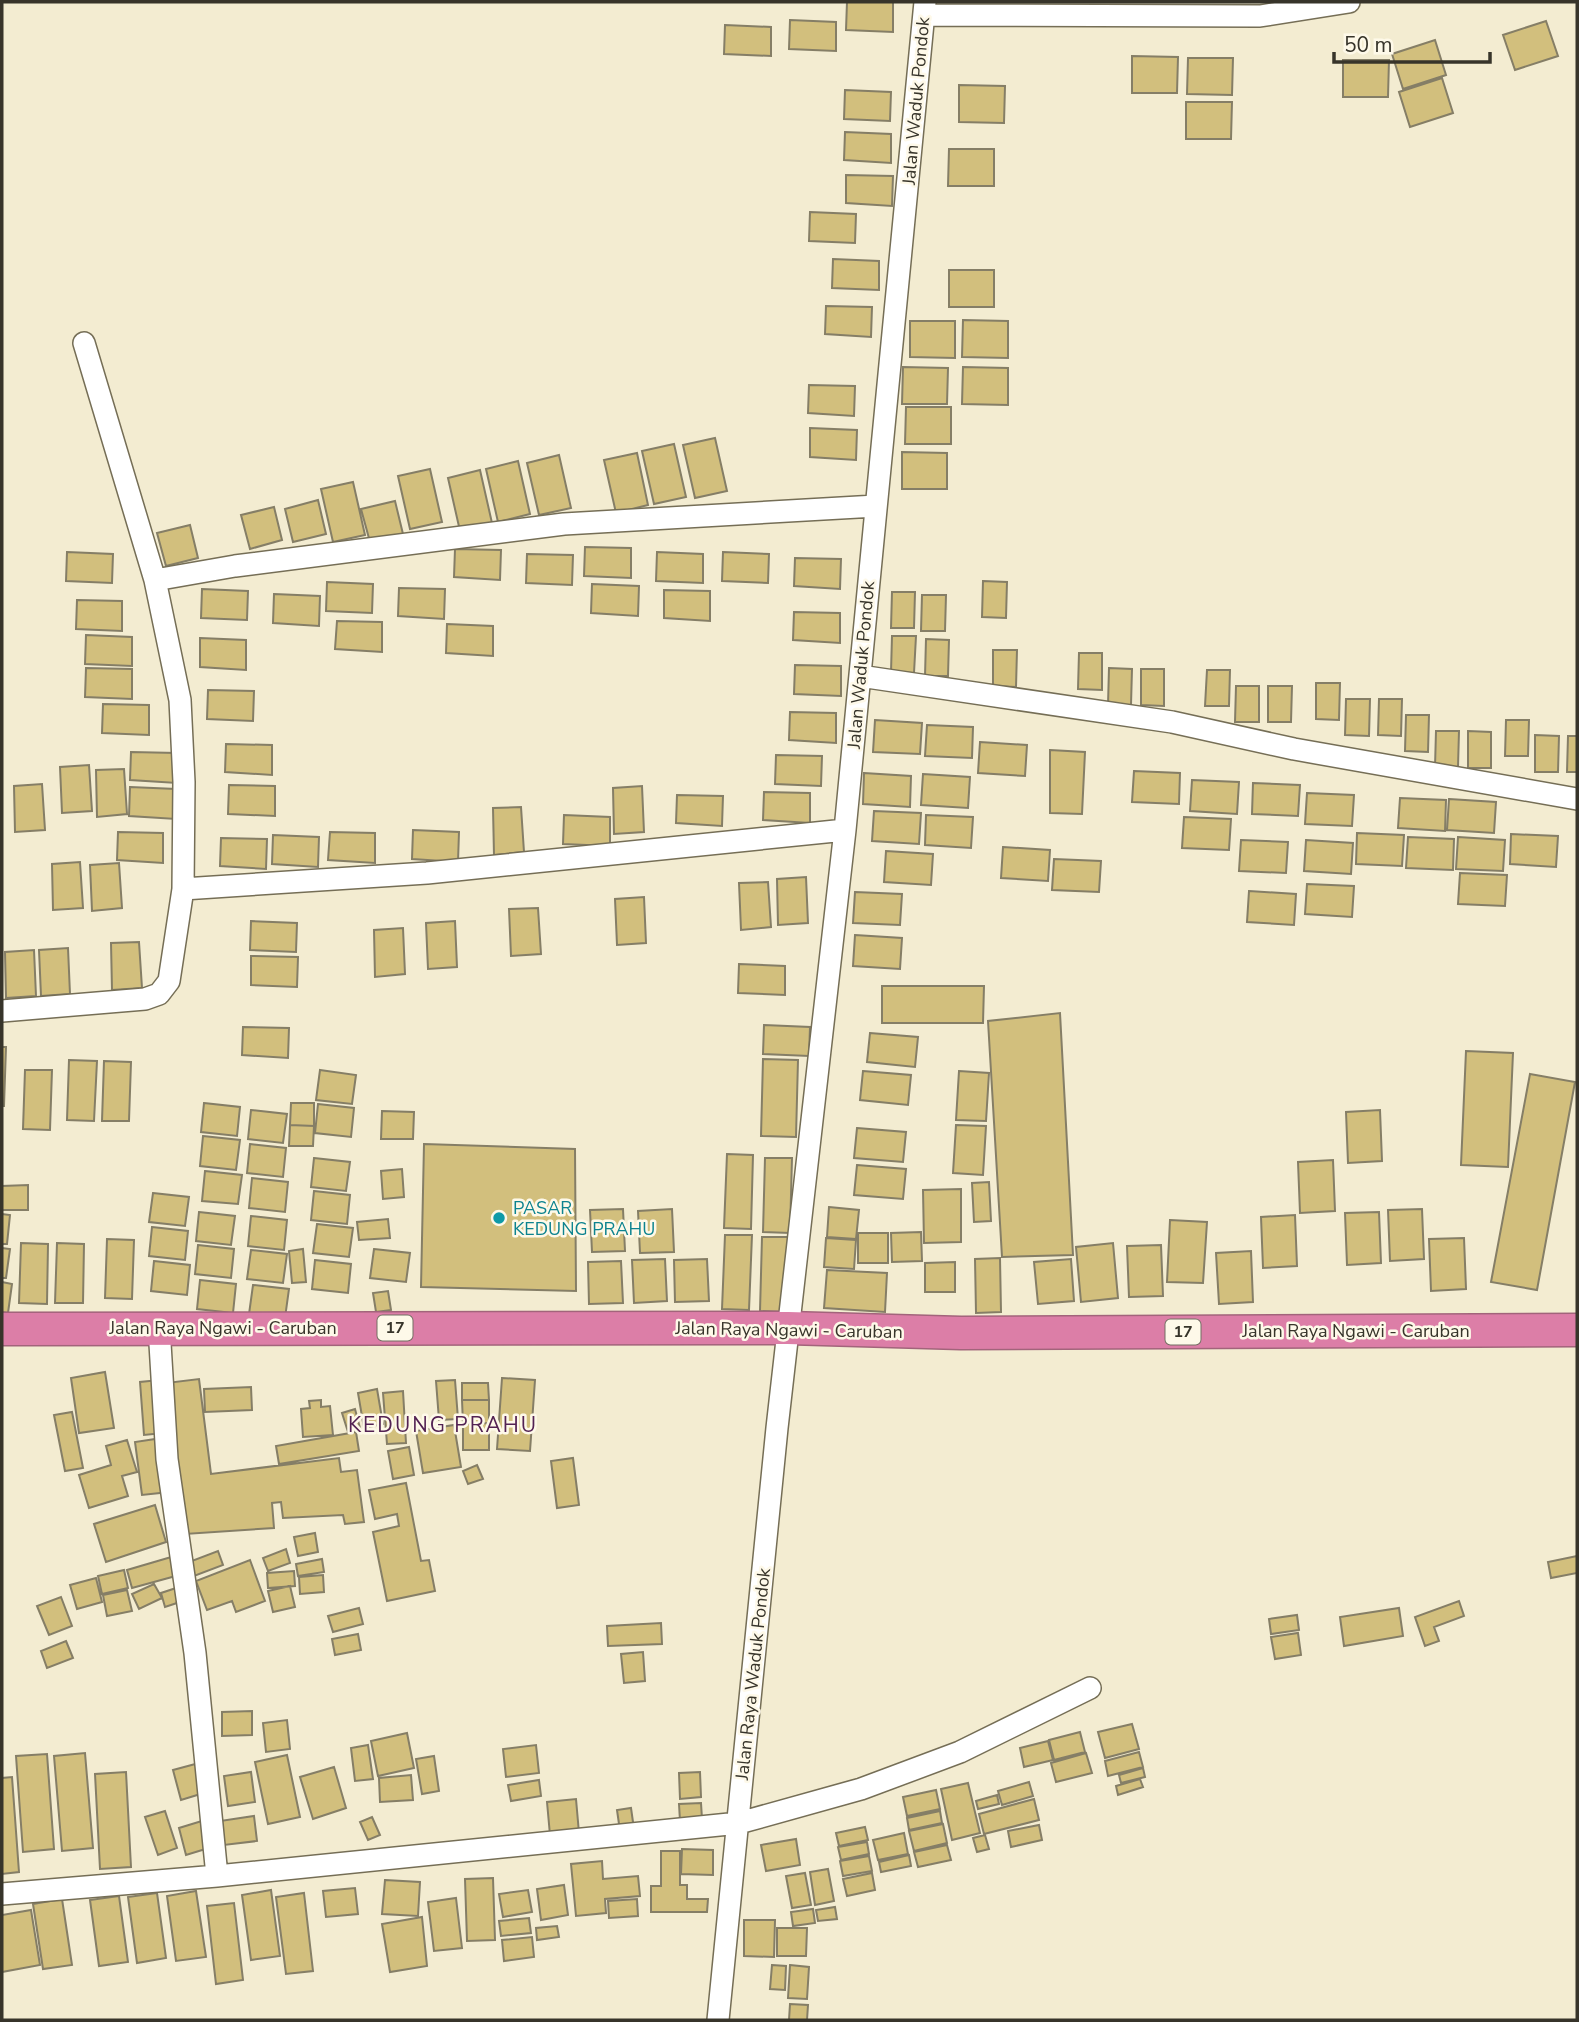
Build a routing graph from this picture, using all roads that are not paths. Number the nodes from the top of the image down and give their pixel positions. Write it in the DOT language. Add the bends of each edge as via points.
graph roads {
  1 [pos="1349,2"];
  2 [pos="924,8"];
  3 [pos="84,343"];
  4 [pos="876,506"];
  5 [pos="155,580"];
  6 [pos="860,676"];
  7 [pos="1577,799"];
  8 [pos="845,830"];
  9 [pos="183,889"];
  10 [pos="2,1011"];
  11 [pos="159,1327"];
  12 [pos="788,1328"];
  13 [pos="2,1329"];
  14 [pos="1577,1330"];
  15 [pos="1090,1688"];
  16 [pos="739,1824"];
  17 [pos="217,1876"];
  18 [pos="2,1894"];
  19 [pos="718,2020"];
  1 -- 2 [label="street" via="1260,16"];
  2 -- 4 [label="street, Jalan Waduk Pondok"];
  3 -- 5 [label="street"];
  4 -- 5 [label="street" via="564,524"];
  4 -- 6 [label="street, Jalan Waduk Pondok"];
  5 -- 9 [label="street" via="180,700"];
  6 -- 7 [label="street" via="1172,722 1294,749"];
  6 -- 8 [label="street, Jalan Waduk Pondok"];
  8 -- 9 [label="street" via="427,873"];
  8 -- 12 [label="street, Jalan Waduk Pondok"];
  9 -- 10 [label="street" via="169,981 159,994"];
  11 -- 12 [label="highway, Jalan Raya Ngawi - Caruban / 17"];
  11 -- 13 [label="highway, Jalan Raya Ngawi - Caruban / 17"];
  11 -- 17 [label="street" via="167,1459 195,1653"];
  12 -- 14 [label="highway, Jalan Raya Ngawi - Caruban / 17" via="961,1333"];
  12 -- 16 [label="street, Jalan Raya Waduk Pondok"];
  15 -- 16 [label="street" via="960,1752 861,1789"];
  16 -- 17 [label="street"];
  16 -- 19 [label="street, Jalan Raya Waduk Pondok"];
  17 -- 18 [label="street"];
}
